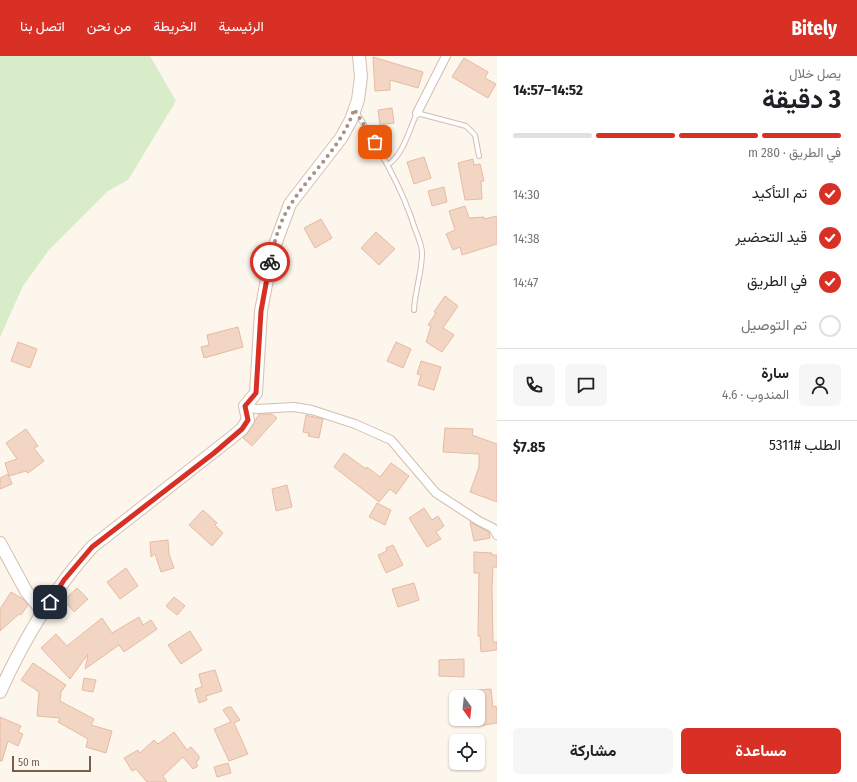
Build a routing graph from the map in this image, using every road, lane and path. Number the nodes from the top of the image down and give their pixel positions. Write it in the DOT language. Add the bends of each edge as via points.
graph roads {
  1 [pos="359,56"];
  2 [pos="446,56"];
  3 [pos="354,109"];
  4 [pos="417,112"];
  5 [pos="479,156"];
  6 [pos="389,164"];
  7 [pos="414,310"];
  8 [pos="245,406"];
  9 [pos="497,535"];
  10 [pos="0,543"];
  11 [pos="44,613"];
  12 [pos="0,692"];
  1 -- 3 [label="main road" via="361,77"];
  2 -- 4 [label="street"];
  3 -- 6 [label="lane"];
  3 -- 8 [label="main road" via="341,138 290,204 280,228 272,253 261,311 256,393"];
  4 -- 5 [label="lane" via="466,126 475,135"];
  4 -- 6 [label="lane" via="397,158"];
  6 -- 7 [label="lane" via="412,218 422,251 421,274 415,293"];
  8 -- 9 [label="street" via="256,409 294,407 312,410 348,421 391,440 436,493 492,528"];
  8 -- 11 [label="main road" via="248,420 242,429 92,547 64,580"];
  10 -- 11 [label="main road" via="26,591"];
  11 -- 12 [label="main road"];
}
